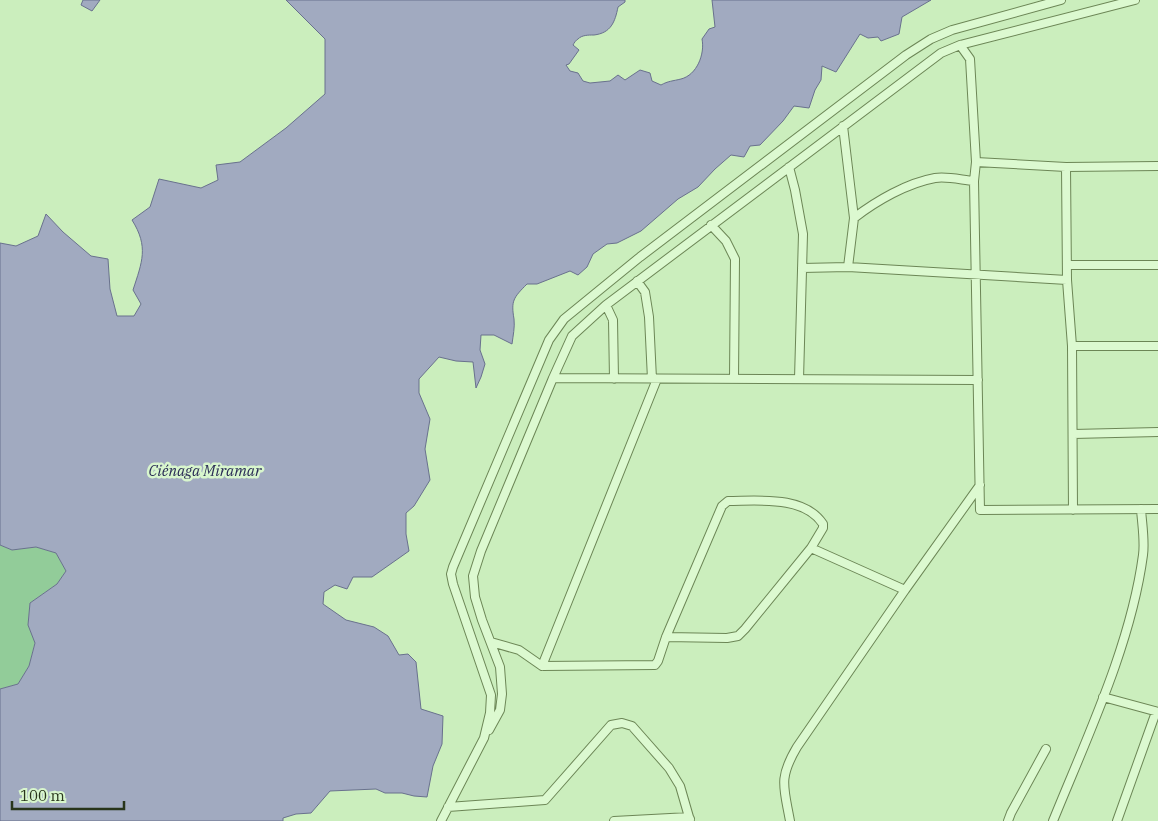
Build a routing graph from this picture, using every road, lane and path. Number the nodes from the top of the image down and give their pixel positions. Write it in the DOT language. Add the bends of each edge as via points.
graph roads {
  1 [pos="1060,0"];
  2 [pos="1134,0"];
  3 [pos="960,45"];
  4 [pos="843,126"];
  5 [pos="976,162"];
  6 [pos="1158,166"];
  7 [pos="788,167"];
  8 [pos="1066,167"];
  9 [pos="974,181"];
  10 [pos="854,218"];
  11 [pos="711,225"];
  12 [pos="1067,265"];
  13 [pos="1158,265"];
  14 [pos="848,267"];
  15 [pos="802,268"];
  16 [pos="976,275"];
  17 [pos="1067,280"];
  18 [pos="637,282"];
  19 [pos="606,305"];
  20 [pos="1072,346"];
  21 [pos="1158,346"];
  22 [pos="553,378"];
  23 [pos="614,379"];
  24 [pos="655,379"];
  25 [pos="734,379"];
  26 [pos="799,379"];
  27 [pos="978,380"];
  28 [pos="1158,432"];
  29 [pos="1073,434"];
  30 [pos="980,485"];
  31 [pos="1141,509"];
  32 [pos="1158,509"];
  33 [pos="1073,510"];
  34 [pos="812,548"];
  35 [pos="905,590"];
  36 [pos="666,637"];
  37 [pos="491,642"];
  38 [pos="542,666"];
  39 [pos="1103,697"];
  40 [pos="1157,712"];
  41 [pos="484,738"];
  42 [pos="1046,749"];
  43 [pos="448,807"];
  44 [pos="689,819"];
  45 [pos="441,821"];
  46 [pos="614,821"];
  47 [pos="790,821"];
  48 [pos="1008,821"];
  49 [pos="1053,821"];
  50 [pos="1117,821"];
  1 -- 41 [label="street" via="952,30 906,55 564,318 549,340 451,574 491,695"];
  2 -- 3 [label="street"];
  3 -- 4 [label="street" via="941,53"];
  3 -- 5 [label="street" via="970,59"];
  4 -- 7 [label="street"];
  4 -- 10 [label="street"];
  5 -- 8 [label="street"];
  5 -- 9 [label="street"];
  6 -- 8 [label="street"];
  7 -- 11 [label="street"];
  7 -- 15 [label="street" via="803,234"];
  8 -- 12 [label="street"];
  9 -- 10 [label="street" via="936,178 900,190 872,204"];
  9 -- 16 [label="street"];
  10 -- 14 [label="street"];
  11 -- 18 [label="street"];
  11 -- 25 [label="street" via="726,241 735,259"];
  12 -- 13 [label="street"];
  12 -- 17 [label="street"];
  14 -- 15 [label="street"];
  14 -- 16 [label="street"];
  15 -- 26 [label="street"];
  16 -- 17 [label="street"];
  16 -- 27 [label="street"];
  17 -- 20 [label="street"];
  18 -- 19 [label="street"];
  18 -- 24 [label="street" via="645,292"];
  19 -- 22 [label="street" via="572,336"];
  19 -- 23 [label="street" via="613,320"];
  20 -- 21 [label="street"];
  20 -- 29 [label="street"];
  22 -- 23 [label="street"];
  22 -- 37 [label="street" via="473,576 475,597"];
  23 -- 24 [label="street"];
  24 -- 25 [label="street"];
  24 -- 38 [label="street"];
  25 -- 26 [label="street"];
  26 -- 27 [label="street"];
  27 -- 30 [label="street"];
  28 -- 29 [label="street"];
  29 -- 33 [label="street"];
  30 -- 33 [label="street" via="980,510"];
  30 -- 35 [label="street"];
  31 -- 32 [label="street"];
  31 -- 33 [label="street"];
  31 -- 39 [label="street" via="1143,553 1133,609"];
  34 -- 35 [label="street"];
  34 -- 36 [label="street" via="738,636"];
  34 -- 36 [label="street" via="823,524 808,511 788,502 773,500 724,503"];
  35 -- 47 [label="street" via="788,762 784,778"];
  36 -- 38 [label="street" via="658,662 651,666"];
  37 -- 38 [label="street" via="519,650"];
  37 -- 41 [label="street" via="500,667 502,694 500,710"];
  39 -- 40 [label="street"];
  39 -- 49 [label="street"];
  40 -- 50 [label="street"];
  41 -- 43 [label="street"];
  42 -- 48 [label="street"];
  43 -- 44 [label="street" via="545,800 611,725 622,723 632,726 669,768 680,786"];
  43 -- 45 [label="street"];
  44 -- 46 [label="street"];
}
